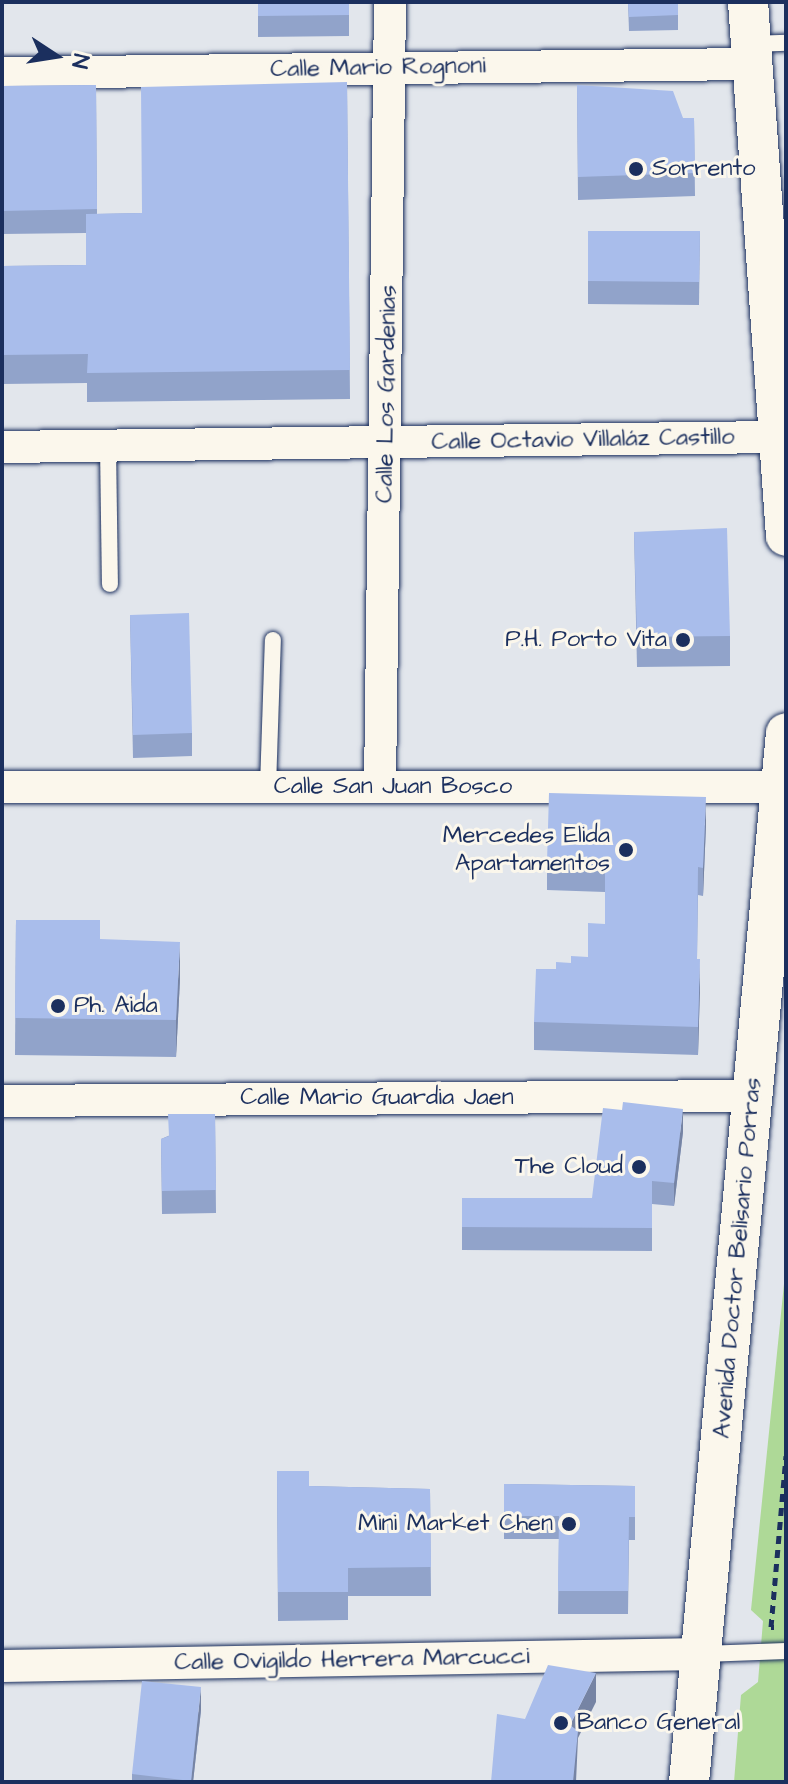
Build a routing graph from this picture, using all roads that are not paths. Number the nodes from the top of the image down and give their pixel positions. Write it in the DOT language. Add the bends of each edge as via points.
graph roads {
  1 [pos="390,2"];
  2 [pos="748,2"];
  3 [pos="764,50"];
  4 [pos="391,68"];
  5 [pos="2,73"];
  6 [pos="780,437"];
  7 [pos="387,444"];
  8 [pos="108,446"];
  9 [pos="2,447"];
  10 [pos="786,536"];
  11 [pos="110,584"];
  12 [pos="273,640"];
  13 [pos="786,733"];
  14 [pos="2,787"];
  15 [pos="268,787"];
  16 [pos="380,787"];
  17 [pos="783,787"];
  18 [pos="752,1096"];
  19 [pos="2,1101"];
  20 [pos="786,1651"];
  21 [pos="703,1654"];
  22 [pos="2,1666"];
  23 [pos="689,1782"];
  1 -- 4 [label="street, Calle Los Gardenias"];
  2 -- 3 [label="street"];
  3 -- 4 [label="street, Calle Mario Rognoni"];
  3 -- 6 [label="street"];
  4 -- 5 [label="street, Calle Mario Rognoni"];
  4 -- 7 [label="street, Calle Los Gardenias"];
  6 -- 7 [label="street, Calle Octavio Villaláz Castillo"];
  6 -- 10 [label="street"];
  7 -- 8 [label="street, Calle Octavio Villaláz Castillo"];
  7 -- 16 [label="street, Calle Los Gardenias"];
  8 -- 9 [label="street, Calle Octavio Villaláz Castillo"];
  8 -- 11 [label="lane"];
  12 -- 15 [label="lane"];
  13 -- 17 [label="street, Avenida Doctor Belisario Porras"];
  14 -- 15 [label="street, Calle San Juan Bosco"];
  15 -- 16 [label="street, Calle San Juan Bosco"];
  16 -- 17 [label="street, Calle San Juan Bosco"];
  17 -- 18 [label="street, Avenida Doctor Belisario Porras"];
  18 -- 19 [label="street, Calle Mario Guardia Jaen"];
  18 -- 21 [label="street, Avenida Doctor Belisario Porras"];
  20 -- 21 [label="lane"];
  21 -- 22 [label="street, Calle Ovigildo Herrera Marcucci"];
  21 -- 23 [label="street, Avenida Doctor Belisario Porras"];
}
